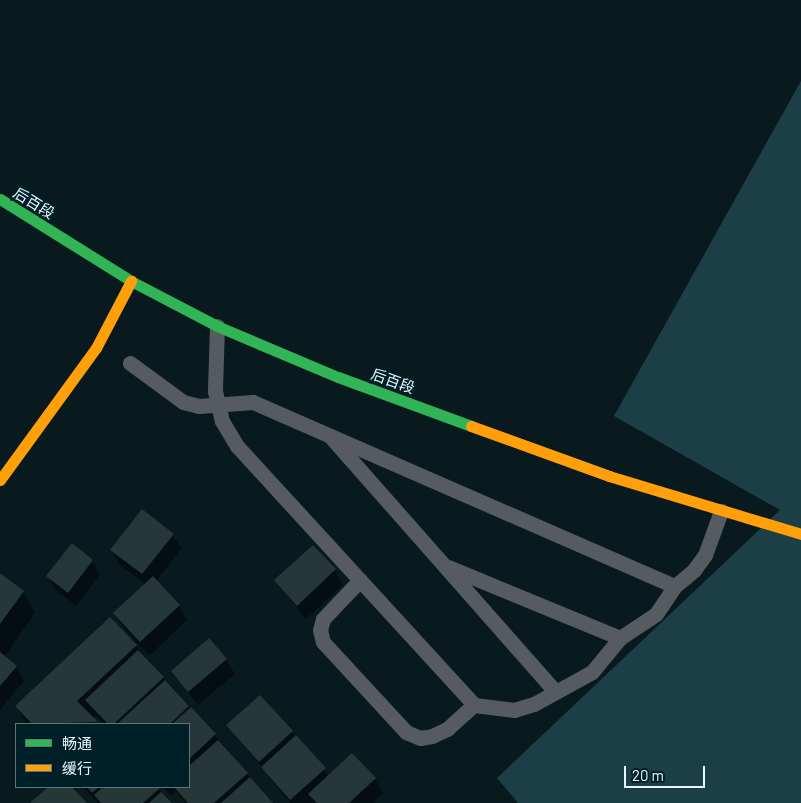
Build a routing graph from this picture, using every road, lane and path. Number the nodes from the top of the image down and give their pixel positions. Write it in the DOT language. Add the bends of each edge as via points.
graph roads {
  1 [pos="0,199"];
  2 [pos="131,281"];
  3 [pos="217,326"];
  4 [pos="130,363"];
  5 [pos="218,404"];
  6 [pos="327,433"];
  7 [pos="0,480"];
  8 [pos="721,511"];
  9 [pos="801,534"];
  10 [pos="444,565"];
  11 [pos="360,580"];
  12 [pos="675,586"];
  13 [pos="620,638"];
  14 [pos="555,691"];
  15 [pos="474,705"];
  1 -- 2 [label="street, 后百段"];
  2 -- 3 [label="street, 后百段"];
  2 -- 7 [label="street" via="96,348"];
  3 -- 5 [label="lane" via="215,390"];
  3 -- 8 [label="street, 后百段" via="338,377 461,423 609,476"];
  4 -- 5 [label="lane" via="184,402 199,406"];
  5 -- 6 [label="lane" via="253,402"];
  5 -- 11 [label="lane" via="222,421 237,446"];
  6 -- 10 [label="lane"];
  6 -- 12 [label="lane"];
  8 -- 9 [label="street, 后百段"];
  8 -- 12 [label="lane" via="705,554 694,570"];
  10 -- 13 [label="lane"];
  10 -- 14 [label="lane"];
  11 -- 15 [label="lane"];
  11 -- 15 [label="lane" via="323,619 320,630 323,642 406,732 420,738 447,729"];
  12 -- 13 [label="lane" via="656,614"];
  13 -- 14 [label="lane" via="592,672"];
  14 -- 15 [label="lane" via="534,704 514,710"];
}
